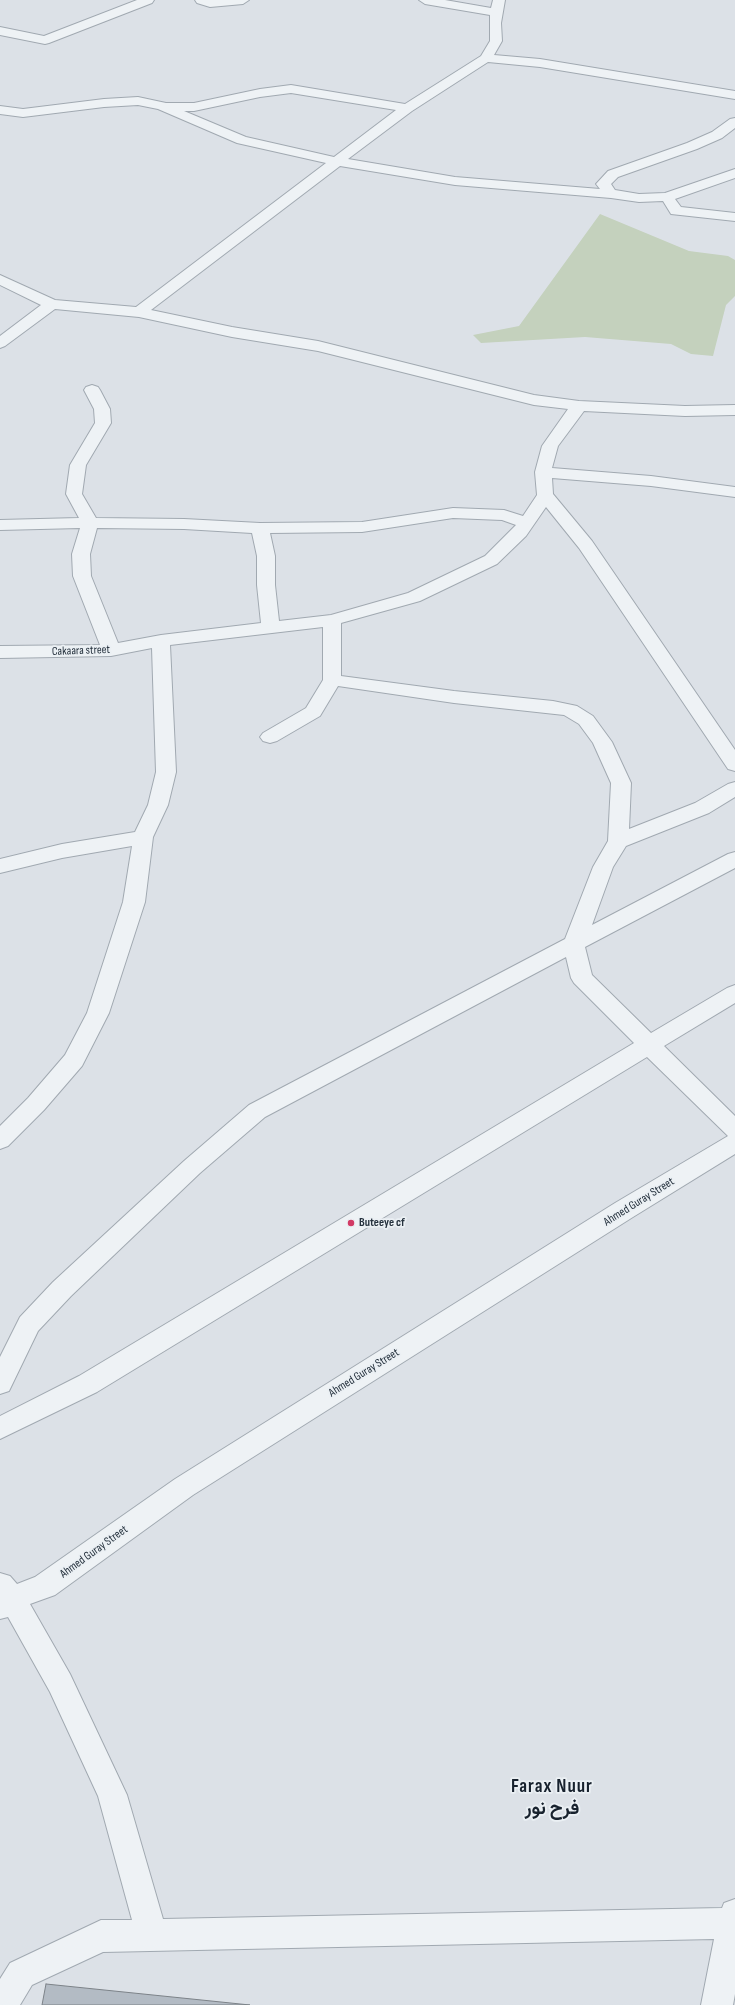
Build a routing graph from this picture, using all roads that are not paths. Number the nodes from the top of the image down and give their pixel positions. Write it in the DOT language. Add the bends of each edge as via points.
graph roads {
  1 [pos="148,0"];
  2 [pos="201,0"];
  3 [pos="244,0"];
  4 [pos="424,0"];
  5 [pos="498,6"];
  6 [pos="0,31"];
  7 [pos="486,58"];
  8 [pos="735,95"];
  9 [pos="162,106"];
  10 [pos="407,108"];
  11 [pos="0,110"];
  12 [pos="23,113"];
  13 [pos="735,122"];
  14 [pos="0,125"];
  15 [pos="335,161"];
  16 [pos="735,173"];
  17 [pos="611,194"];
  18 [pos="667,197"];
  19 [pos="735,216"];
  20 [pos="0,279"];
  21 [pos="52,304"];
  22 [pos="139,312"];
  23 [pos="0,343"];
  24 [pos="92,390"];
  25 [pos="579,406"];
  26 [pos="735,410"];
  27 [pos="543,472"];
  28 [pos="735,492"];
  29 [pos="545,495"];
  30 [pos="525,522"];
  31 [pos="90,523"];
  32 [pos="0,525"];
  33 [pos="260,528"];
  34 [pos="332,620"];
  35 [pos="271,627"];
  36 [pos="161,641"];
  37 [pos="111,650"];
  38 [pos="0,652"];
  39 [pos="332,680"];
  40 [pos="270,737"];
  41 [pos="735,765"];
  42 [pos="735,788"];
  43 [pos="142,837"];
  44 [pos="618,841"];
  45 [pos="735,860"];
  46 [pos="0,866"];
  47 [pos="574,944"];
  48 [pos="735,993"];
  49 [pos="649,1045"];
  50 [pos="5,1127"];
  51 [pos="735,1130"];
  52 [pos="735,1143"];
  53 [pos="0,1383"];
  54 [pos="0,1428"];
  55 [pos="4,1597"];
  56 [pos="734,1919"];
  57 [pos="152,1934"];
  58 [pos="2,2005"];
  59 [pos="717,2005"];
  1 -- 6 [label="street" via="45,40"];
  2 -- 3 [label="street" via="210,3"];
  4 -- 5 [label="street"];
  5 -- 7 [label="street" via="496,41"];
  7 -- 8 [label="street" via="540,63"];
  7 -- 10 [label="street"];
  9 -- 10 [label="street" via="194,106 291,89"];
  9 -- 12 [label="street" via="138,101"];
  9 -- 15 [label="street" via="242,140"];
  10 -- 15 [label="street"];
  11 -- 12 [label="street"];
  12 -- 14 [label="street"];
  13 -- 17 [label="street" via="717,135 692,146 613,174 603,184"];
  15 -- 17 [label="street" via="455,181"];
  15 -- 22 [label="street"];
  16 -- 18 [label="street"];
  17 -- 18 [label="street" via="639,198"];
  18 -- 19 [label="street" via="676,211"];
  20 -- 21 [label="street"];
  21 -- 22 [label="street"];
  21 -- 23 [label="street"];
  22 -- 25 [label="street" via="232,332 318,346 534,400"];
  24 -- 31 [label="street" via="102,409 103,424 78,464 74,494"];
  25 -- 26 [label="street" via="685,411"];
  25 -- 27 [label="street" via="550,446"];
  27 -- 28 [label="street" via="651,481"];
  27 -- 29 [label="street"];
  29 -- 30 [label="street, Cakaara street"];
  29 -- 41 [label="street" via="586,545"];
  30 -- 33 [label="street" via="504,515 453,513 362,527"];
  30 -- 34 [label="street, Cakaara street" via="520,532 491,560 414,597"];
  31 -- 32 [label="street"];
  31 -- 33 [label="street"];
  31 -- 37 [label="street" via="81,554 82,576"];
  33 -- 35 [label="street" via="266,556 266,585"];
  34 -- 35 [label="street, Cakaara street"];
  34 -- 39 [label="street"];
  35 -- 36 [label="street, Cakaara street"];
  36 -- 37 [label="street, Cakaara street"];
  36 -- 43 [label="street" via="166,772 158,805"];
  37 -- 38 [label="street, Cakaara street"];
  39 -- 40 [label="street" via="313,712"];
  39 -- 44 [label="street" via="570,710 586,720 602,742 621,783"];
  42 -- 44 [label="street" via="702,808"];
  43 -- 46 [label="street" via="62,851"];
  43 -- 50 [label="street" via="134,902 98,1013 74,1060 36,1104"];
  44 -- 47 [label="street" via="603,867"];
  45 -- 47 [label="street"];
  47 -- 49 [label="street" via="582,978"];
  47 -- 53 [label="street" via="257,1112 192,1167 62,1289 29,1324"];
  48 -- 49 [label="street"];
  49 -- 51 [label="street"];
  49 -- 54 [label="street" via="88,1384"];
  52 -- 55 [label="street, Ahmed Guray Street" via="184,1487 46,1586"];
  55 -- 57 [label="street" via="60,1683 112,1795"];
  56 -- 57 [label="street"];
  56 -- 59 [label="street"];
  57 -- 58 [label="street" via="101,1936 94,1939 21,1974"];
}
